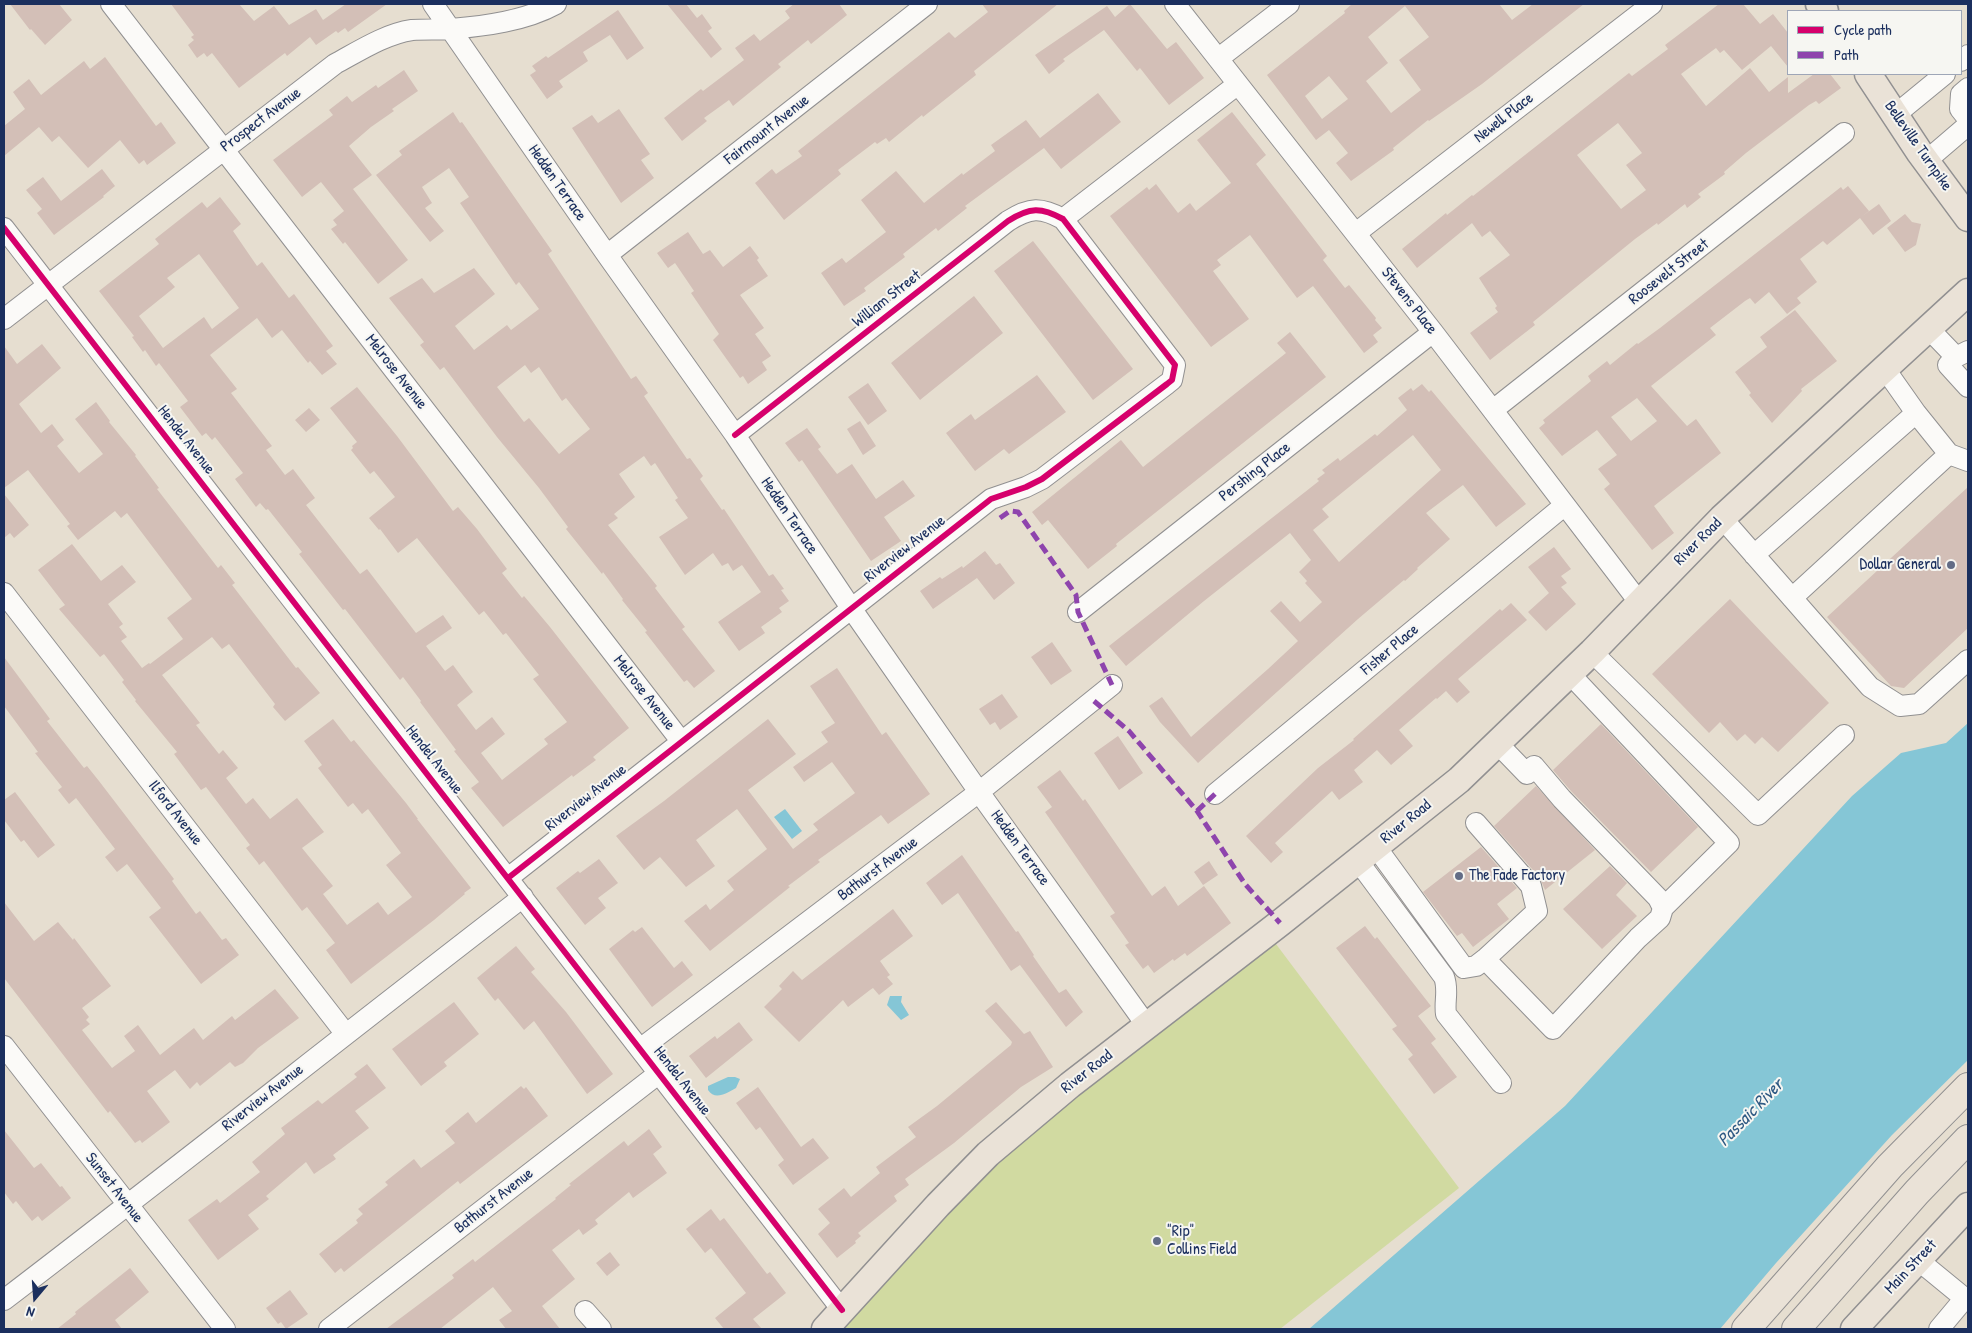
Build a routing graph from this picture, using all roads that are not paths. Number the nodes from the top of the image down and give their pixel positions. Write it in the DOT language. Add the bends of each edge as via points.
graph roads {
  1 [pos="111,4"];
  2 [pos="433,4"];
  3 [pos="556,4"];
  4 [pos="927,4"];
  5 [pos="1176,4"];
  6 [pos="1289,4"];
  7 [pos="1652,4"];
  8 [pos="450,29"];
  9 [pos="1219,58"];
  10 [pos="1869,75"];
  11 [pos="1945,75"];
  12 [pos="1238,84"];
  13 [pos="1968,88"];
  14 [pos="1895,115"];
  15 [pos="1966,115"];
  16 [pos="1844,133"];
  17 [pos="223,149"];
  18 [pos="1926,161"];
  19 [pos="1968,218"];
  20 [pos="1064,219"];
  21 [pos="4,228"];
  22 [pos="1356,233"];
  23 [pos="607,255"];
  24 [pos="48,285"];
  25 [pos="1968,292"];
  26 [pos="4,319"];
  27 [pos="1929,329"];
  28 [pos="1433,332"];
  29 [pos="1962,354"];
  30 [pos="1885,369"];
  31 [pos="1968,387"];
  32 [pos="1493,410"];
  33 [pos="1916,413"];
  34 [pos="735,436"];
  35 [pos="1949,454"];
  36 [pos="1968,461"];
  37 [pos="1565,505"];
  38 [pos="1722,518"];
  39 [pos="1761,549"];
  40 [pos="4,593"];
  41 [pos="1792,598"];
  42 [pos="1639,602"];
  43 [pos="851,608"];
  44 [pos="1078,612"];
  45 [pos="1592,652"];
  46 [pos="1968,660"];
  47 [pos="1569,673"];
  48 [pos="1112,685"];
  49 [pos="1844,736"];
  50 [pos="681,741"];
  51 [pos="1497,743"];
  52 [pos="980,792"];
  53 [pos="1215,794"];
  54 [pos="1476,823"];
  55 [pos="1367,854"];
  56 [pos="508,878"];
  57 [pos="523,897"];
  58 [pos="1663,908"];
  59 [pos="1486,959"];
  60 [pos="1147,1026"];
  61 [pos="345,1033"];
  62 [pos="4,1046"];
  63 [pos="640,1049"];
  64 [pos="658,1074"];
  65 [pos="1501,1083"];
  66 [pos="1968,1087"];
  67 [pos="1968,1139"];
  68 [pos="128,1206"];
  69 [pos="1968,1206"];
  70 [pos="1918,1260"];
  71 [pos="4,1300"];
  72 [pos="1967,1300"];
  73 [pos="842,1310"];
  74 [pos="585,1311"];
  75 [pos="225,1329"];
  76 [pos="329,1329"];
  77 [pos="601,1329"];
  78 [pos="825,1329"];
  79 [pos="1746,1329"];
  80 [pos="1796,1329"];
  81 [pos="1854,1329"];
  82 [pos="1939,1329"];
  1 -- 17 [label="street, Melrose Avenue"];
  2 -- 8 [label="street, Hedden Terrace"];
  3 -- 8 [label="street, Prospect Avenue" via="516,18"];
  4 -- 23 [label="street, Fairmount Avenue"];
  5 -- 9 [label="street, Stevens Place"];
  6 -- 9 [label="street"];
  7 -- 22 [label="street, Newell Place"];
  8 -- 17 [label="street, Prospect Avenue" via="411,30 375,42 335,64"];
  8 -- 23 [label="street, Hedden Terrace"];
  9 -- 12 [label="street, Stevens Place"];
  10 -- 14 [label="main road, Belleville Turnpike"];
  11 -- 14 [label="street"];
  12 -- 20 [label="street"];
  12 -- 22 [label="street, Stevens Place"];
  13 -- 15 [label="street" via="1961,94"];
  14 -- 18 [label="main road, Belleville Turnpike"];
  15 -- 18 [label="street"];
  16 -- 32 [label="street, Roosevelt Street"];
  17 -- 24 [label="street, Prospect Avenue"];
  17 -- 50 [label="street, Melrose Avenue"];
  18 -- 19 [label="main road, Belleville Turnpike"];
  20 -- 34 [label="street, William Street" via="1048,211 1021,212"];
  20 -- 43 [label="street, Riverview Avenue" via="1169,356 1175,366 1172,380 1042,479 1026,488 991,499"];
  21 -- 24 [label="street, Hendel Avenue"];
  22 -- 28 [label="street, Stevens Place"];
  23 -- 34 [label="street, Hedden Terrace"];
  24 -- 26 [label="street, Prospect Avenue"];
  24 -- 56 [label="street, Hendel Avenue"];
  25 -- 27 [label="main road, River Road"];
  27 -- 29 [label="street"];
  27 -- 30 [label="main road, River Road"];
  28 -- 32 [label="street, Stevens Place"];
  28 -- 44 [label="street, Pershing Place"];
  29 -- 31 [label="street" via="1948,366"];
  30 -- 33 [label="street"];
  30 -- 38 [label="main road, River Road"];
  32 -- 37 [label="street, Stevens Place"];
  33 -- 35 [label="street"];
  33 -- 39 [label="street"];
  34 -- 43 [label="street, Hedden Terrace"];
  35 -- 36 [label="street"];
  35 -- 41 [label="street"];
  37 -- 42 [label="street, Stevens Place"];
  37 -- 53 [label="street, Fisher Place"];
  38 -- 39 [label="street"];
  38 -- 42 [label="main road, River Road"];
  39 -- 41 [label="street"];
  40 -- 61 [label="street, Ilford Avenue"];
  41 -- 46 [label="street" via="1870,687 1900,706 1919,704"];
  42 -- 45 [label="main road, River Road"];
  43 -- 50 [label="street, Riverview Avenue"];
  43 -- 52 [label="street, Hedden Terrace"];
  45 -- 47 [label="main road, River Road"];
  45 -- 49 [label="street" via="1758,815"];
  47 -- 51 [label="main road, River Road"];
  47 -- 58 [label="street" via="1729,843"];
  48 -- 52 [label="street, Bathurst Avenue"];
  50 -- 56 [label="street, Riverview Avenue"];
  51 -- 55 [label="main road, River Road" via="1458,780"];
  51 -- 58 [label="street" via="1562,799 1658,898"];
  52 -- 60 [label="street, Hedden Terrace"];
  52 -- 63 [label="street, Bathurst Avenue"];
  54 -- 59 [label="street" via="1531,886 1537,911"];
  55 -- 59 [label="street" via="1464,968 1476,966"];
  55 -- 60 [label="main road, River Road"];
  55 -- 65 [label="street" via="1444,977 1446,1014"];
  56 -- 57 [label="street, Hendel Avenue"];
  57 -- 61 [label="street, Riverview Avenue"];
  57 -- 63 [label="street, Hendel Avenue"];
  58 -- 59 [label="street" via="1660,918 1553,1028"];
  60 -- 73 [label="main road, River Road" via="988,1154"];
  61 -- 68 [label="street, Riverview Avenue"];
  62 -- 68 [label="street, Sunset Avenue"];
  63 -- 64 [label="street, Hendel Avenue"];
  64 -- 73 [label="street, Hendel Avenue"];
  64 -- 76 [label="street, Bathurst Avenue"];
  66 -- 79 [label="highway" via="1890,1166"];
  67 -- 80 [label="highway" via="1911,1198"];
  68 -- 71 [label="street, Riverview Avenue"];
  68 -- 75 [label="street, Sunset Avenue"];
  69 -- 70 [label="main road, Main Street"];
  70 -- 72 [label="street"];
  70 -- 81 [label="main road, Main Street"];
  72 -- 82 [label="street"];
  73 -- 78 [label="main road, River Road"];
  74 -- 77 [label="street"];
}
